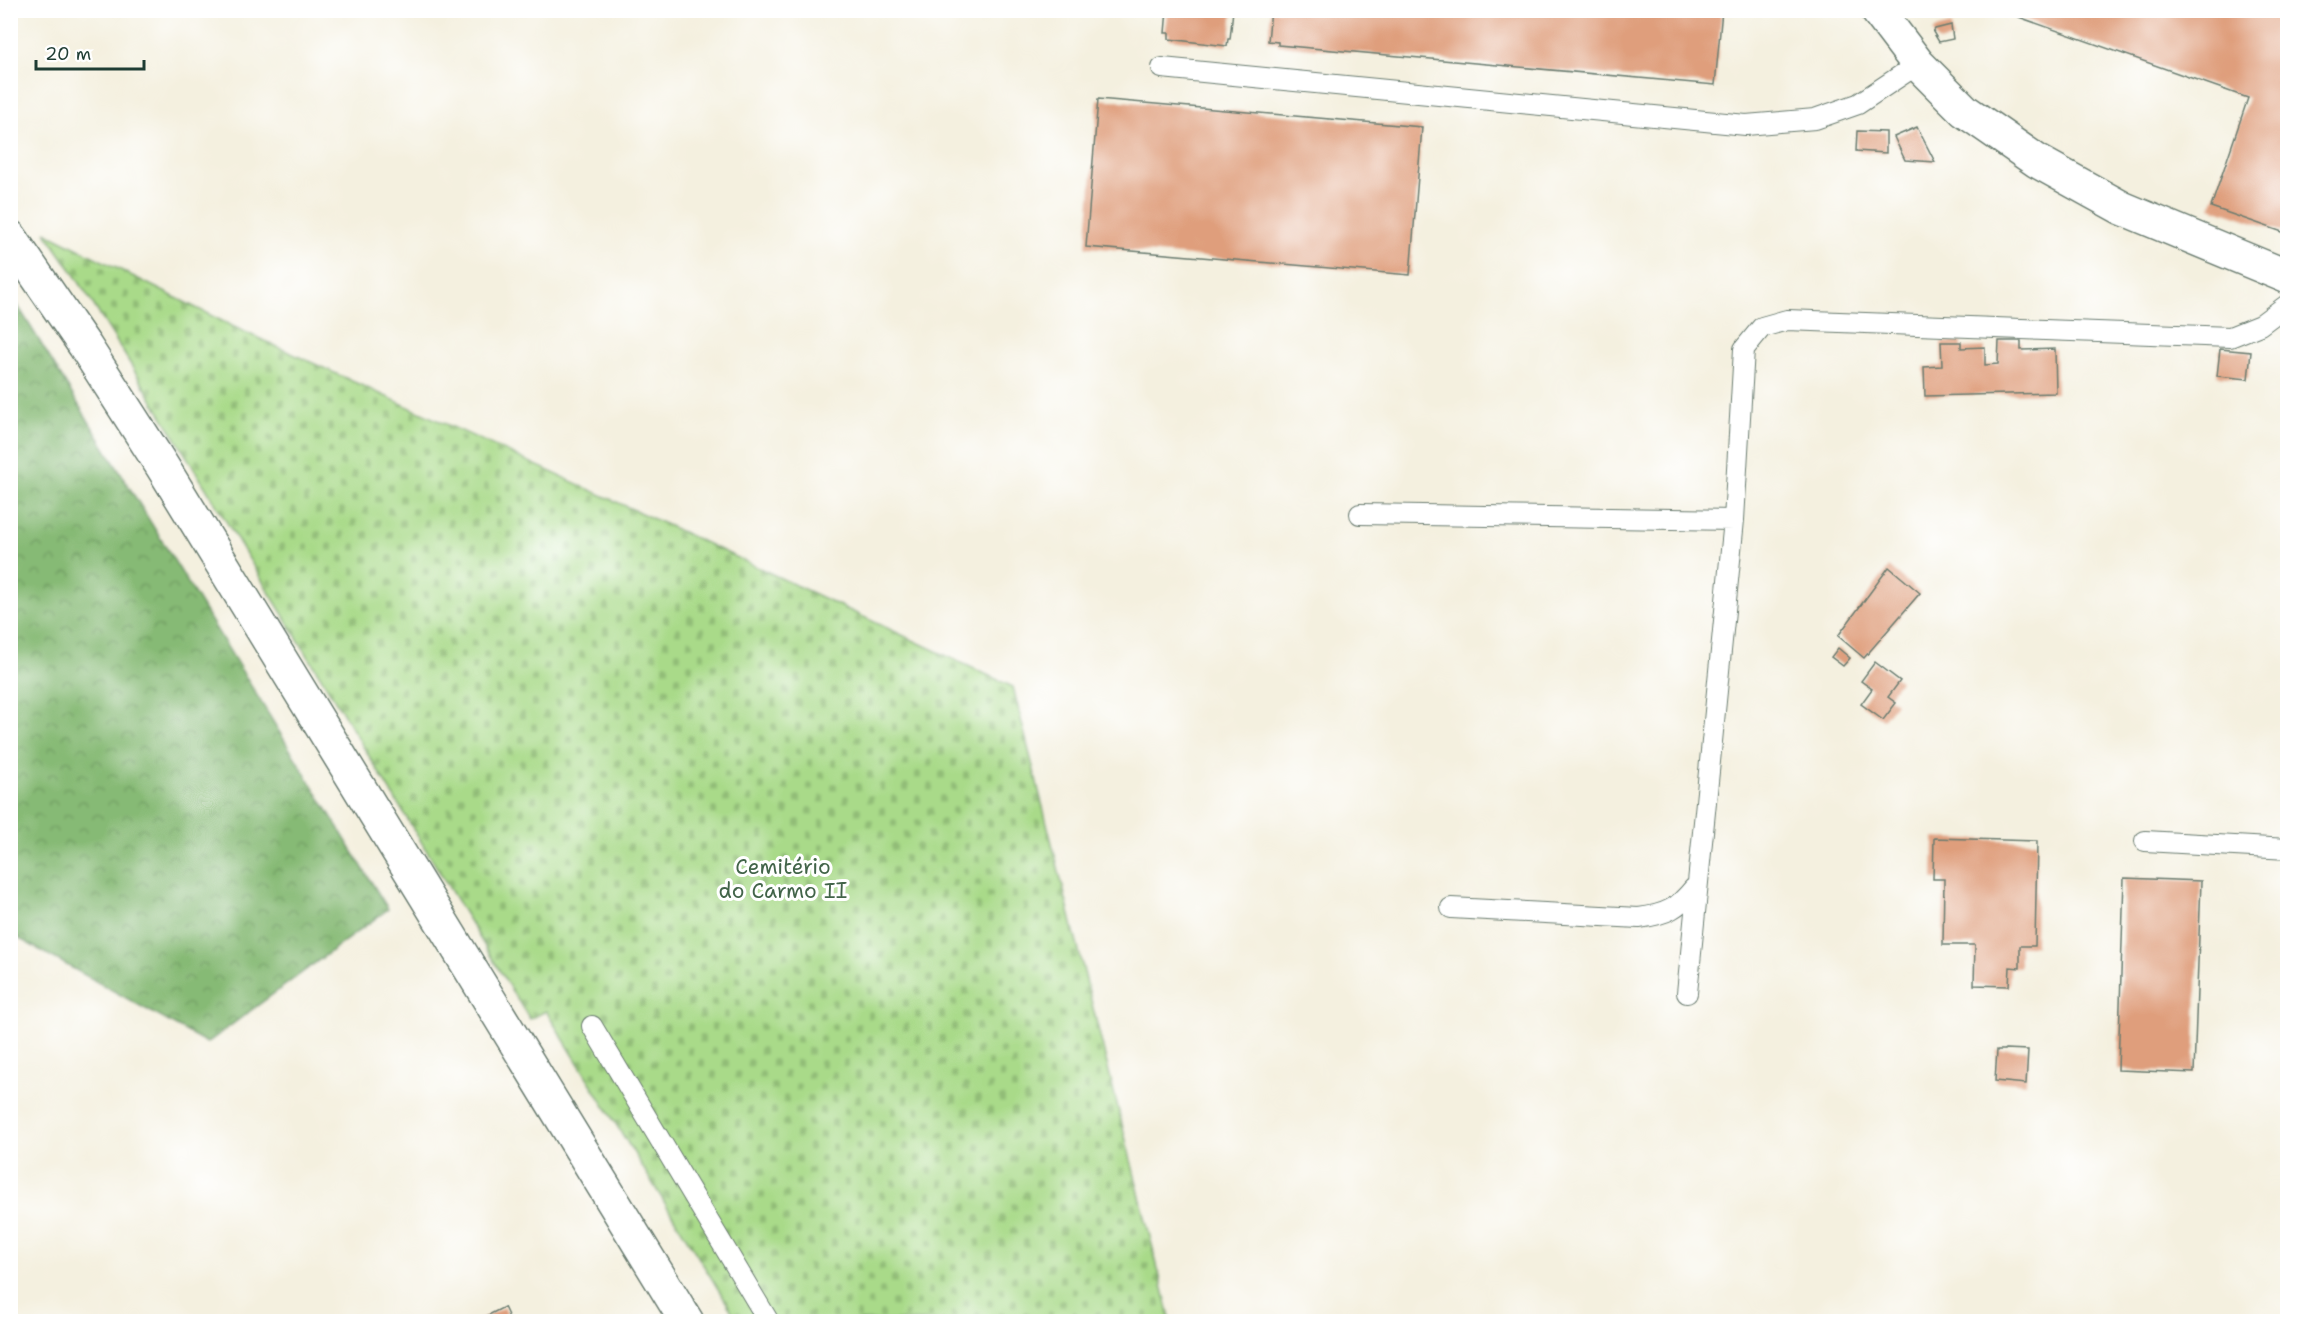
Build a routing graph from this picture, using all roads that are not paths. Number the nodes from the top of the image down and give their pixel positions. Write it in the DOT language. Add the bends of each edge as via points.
graph roads {
  1 [pos="1877,10"];
  2 [pos="1918,64"];
  3 [pos="1162,68"];
  4 [pos="10,237"];
  5 [pos="2288,277"];
  6 [pos="2288,304"];
  7 [pos="1360,514"];
  8 [pos="1734,520"];
  9 [pos="2145,841"];
  10 [pos="2288,849"];
  11 [pos="1451,908"];
  12 [pos="592,1026"];
  13 [pos="687,1322"];
  14 [pos="769,1322"];
  1 -- 2 [label="street"];
  2 -- 3 [label="lane" via="1858,104 1815,119 1746,124"];
  2 -- 5 [label="street" via="1965,111 2037,161 2122,208"];
  4 -- 13 [label="street" via="162,466"];
  6 -- 8 [label="lane" via="2260,325 2230,337 1787,320 1762,327 1744,349"];
  7 -- 8 [label="lane"];
  8 -- 11 [label="lane" via="1687,993 1694,888 1681,904 1662,915 1639,918"];
  9 -- 10 [label="lane"];
  12 -- 14 [label="lane"];
}
